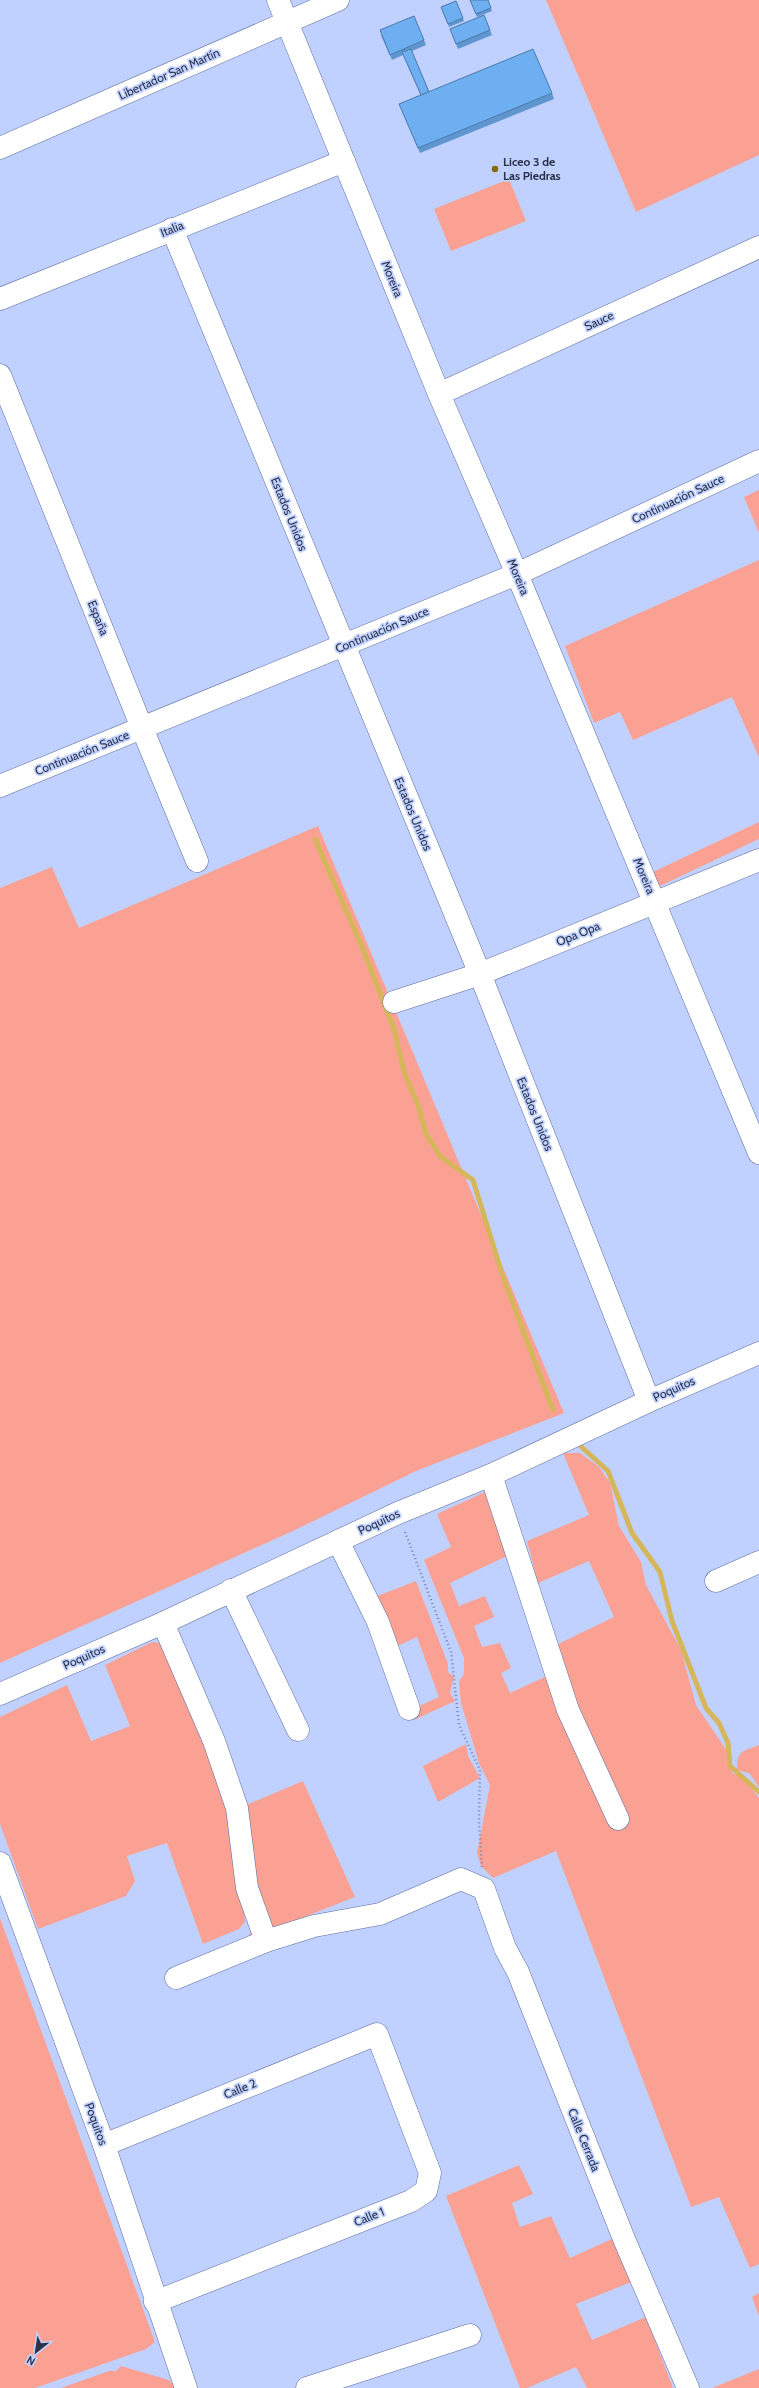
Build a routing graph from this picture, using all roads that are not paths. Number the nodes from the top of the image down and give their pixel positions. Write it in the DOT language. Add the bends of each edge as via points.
graph roads {
  1 [pos="278,0"];
  2 [pos="338,0"];
  3 [pos="288,22"];
  4 [pos="0,148"];
  5 [pos="344,161"];
  6 [pos="172,228"];
  7 [pos="759,247"];
  8 [pos="0,299"];
  9 [pos="0,375"];
  10 [pos="439,394"];
  11 [pos="759,462"];
  12 [pos="517,574"];
  13 [pos="344,646"];
  14 [pos="142,728"];
  15 [pos="0,786"];
  16 [pos="759,860"];
  17 [pos="197,861"];
  18 [pos="655,902"];
  19 [pos="480,974"];
  20 [pos="394,1002"];
  21 [pos="759,1153"];
  22 [pos="759,1352"];
  23 [pos="649,1401"];
  24 [pos="491,1475"];
  25 [pos="338,1541"];
  26 [pos="759,1562"];
  27 [pos="716,1581"];
  28 [pos="231,1590"];
  29 [pos="163,1623"];
  30 [pos="0,1694"];
  31 [pos="408,1709"];
  32 [pos="298,1730"];
  33 [pos="618,1819"];
  34 [pos="0,1863"];
  35 [pos="266,1941"];
  36 [pos="176,1978"];
  37 [pos="377,2034"];
  38 [pos="104,2145"];
  39 [pos="156,2302"];
  40 [pos="470,2335"];
  41 [pos="186,2388"];
  42 [pos="307,2388"];
  43 [pos="688,2388"];
  1 -- 3 [label="street, Moreira"];
  2 -- 3 [label="street, Libertador San Martín"];
  3 -- 4 [label="street, Libertador San Martín"];
  3 -- 5 [label="street, Moreira"];
  5 -- 6 [label="street, Italia"];
  5 -- 10 [label="street, Moreira"];
  6 -- 8 [label="street, Italia"];
  6 -- 13 [label="street, Estados Unidos"];
  7 -- 10 [label="street, Sauce"];
  9 -- 14 [label="street, España"];
  10 -- 12 [label="street, Moreira"];
  11 -- 12 [label="street, Continuación Sauce"];
  12 -- 13 [label="street, Continuación Sauce"];
  12 -- 18 [label="street, Moreira"];
  13 -- 14 [label="street, Continuación Sauce"];
  13 -- 19 [label="street, Estados Unidos"];
  14 -- 15 [label="street, Continuación Sauce"];
  14 -- 17 [label="street, España"];
  16 -- 18 [label="street, Opa Opa"];
  18 -- 19 [label="street, Opa Opa"];
  18 -- 21 [label="street, Moreira"];
  19 -- 20 [label="street, Opa Opa"];
  19 -- 23 [label="street, Estados Unidos"];
  22 -- 23 [label="street, Poquitos"];
  23 -- 24 [label="street, Poquitos"];
  24 -- 25 [label="street, Poquitos"];
  24 -- 33 [label="street" via="568,1710"];
  25 -- 28 [label="street, Poquitos"];
  25 -- 31 [label="street" via="378,1622"];
  26 -- 27 [label="street"];
  28 -- 29 [label="street, Poquitos"];
  28 -- 32 [label="street"];
  29 -- 30 [label="street, Poquitos"];
  29 -- 35 [label="street" via="214,1741 237,1808 247,1888"];
  34 -- 38 [label="street, Poquitos"];
  35 -- 36 [label="street"];
  35 -- 43 [label="street, Calle Cerrada" via="314,1926 380,1914 461,1879 484,1889 505,1948 518,1972 618,2225"];
  37 -- 38 [label="street, Calle 2"];
  37 -- 39 [label="street, Calle 1" via="430,2172 426,2191 411,2201"];
  38 -- 39 [label="street, Poquitos"];
  39 -- 41 [label="street, Poquitos"];
  40 -- 42 [label="street"];
}
